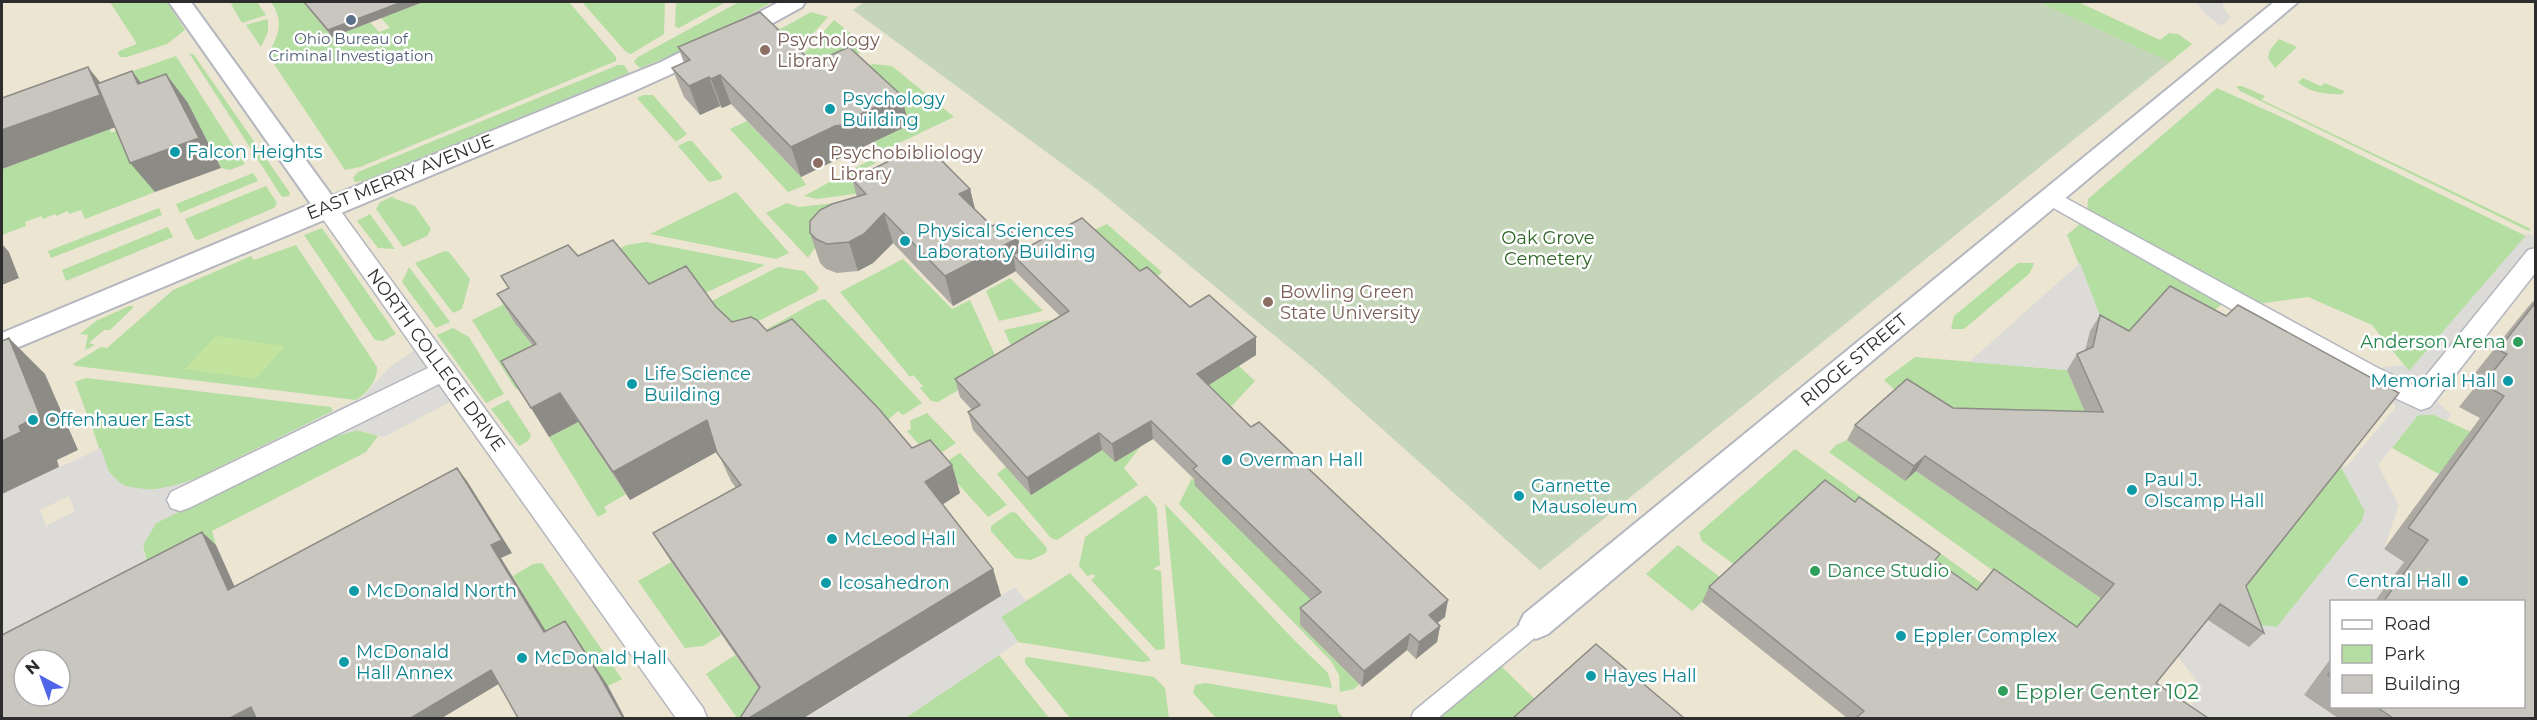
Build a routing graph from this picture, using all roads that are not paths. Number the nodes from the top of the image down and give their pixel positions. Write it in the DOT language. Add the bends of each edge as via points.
graph roads {
  1 [pos="180,2"];
  2 [pos="794,2"];
  3 [pos="2287,2"];
  4 [pos="2051,197"];
  5 [pos="326,207"];
  6 [pos="2535,255"];
  7 [pos="2,344"];
  8 [pos="443,371"];
  9 [pos="180,500"];
  10 [pos="1536,624"];
  11 [pos="693,718"];
  12 [pos="1422,718"];
  1 -- 5 [label="street, NORTH COLLEGE DRIVE"];
  2 -- 5 [label="street, EAST MERRY AVENUE" via="675,64"];
  3 -- 4 [label="street, RIDGE STREET"];
  4 -- 6 [label="street" via="2367,374 2421,400"];
  4 -- 10 [label="street, RIDGE STREET"];
  5 -- 7 [label="street, EAST MERRY AVENUE"];
  5 -- 8 [label="street, NORTH COLLEGE DRIVE"];
  8 -- 9 [label="street"];
  8 -- 11 [label="street, NORTH COLLEGE DRIVE"];
  10 -- 12 [label="street, RIDGE STREET"];
}
